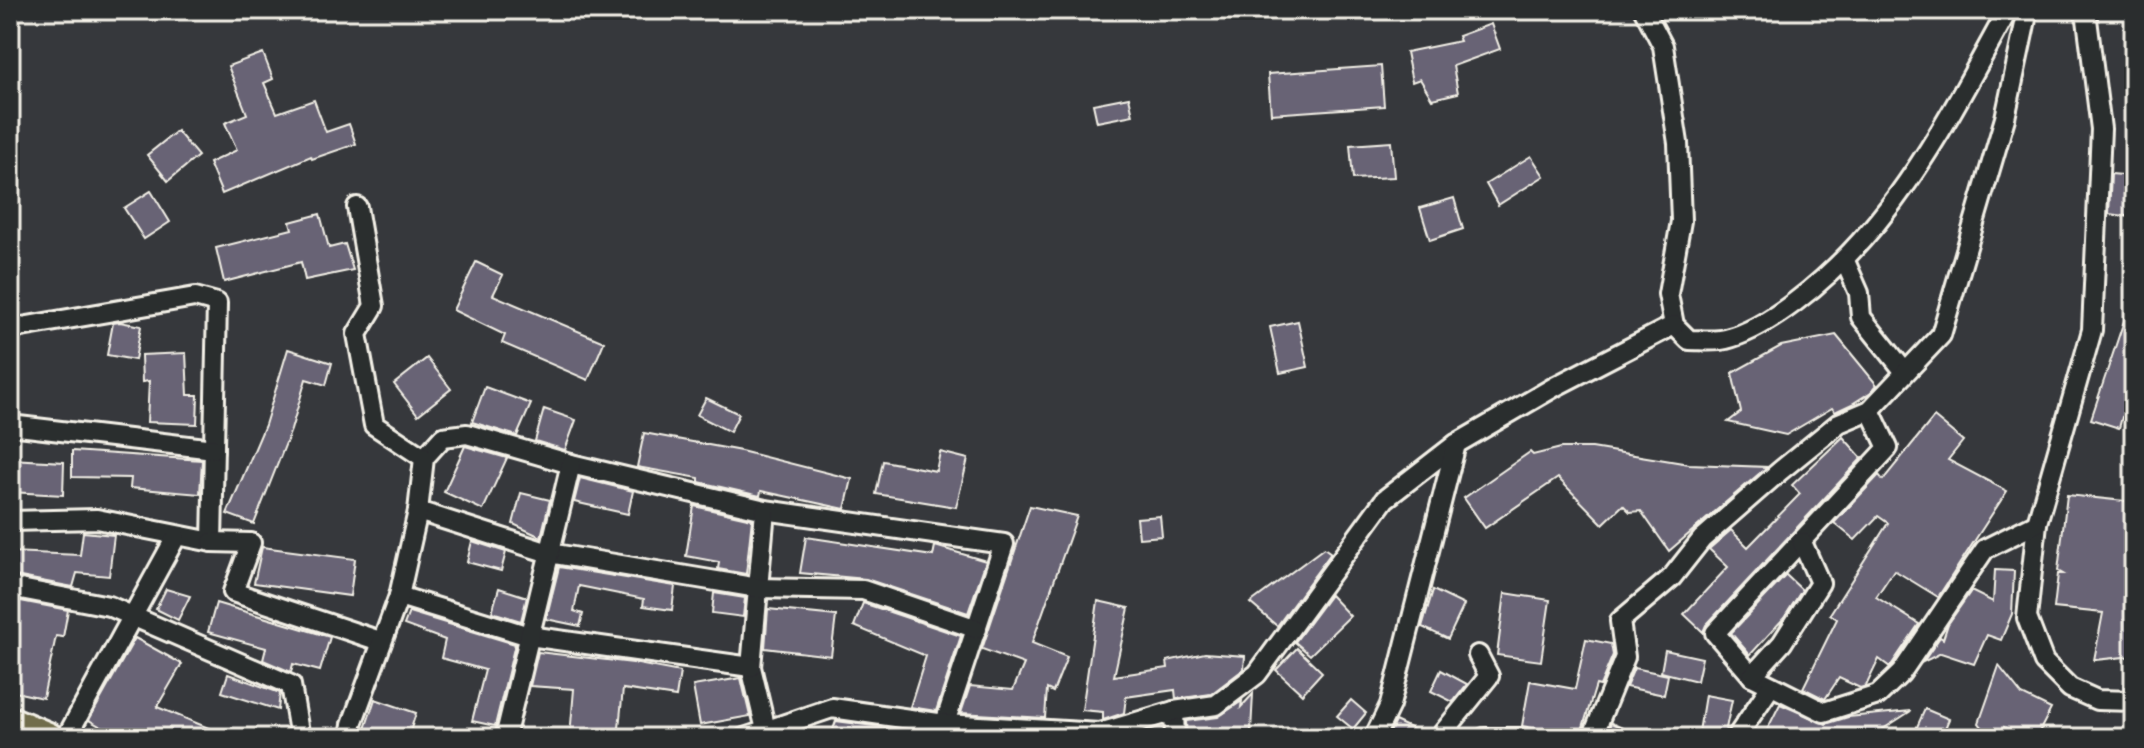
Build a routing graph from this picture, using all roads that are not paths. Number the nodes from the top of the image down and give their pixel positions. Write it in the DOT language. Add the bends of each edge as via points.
graph roads {
  1 [pos="1644,10"];
  2 [pos="2008,10"];
  3 [pos="2028,10"];
  4 [pos="2082,10"];
  5 [pos="357,207"];
  6 [pos="1845,261"];
  7 [pos="1674,325"];
  8 [pos="10,329"];
  9 [pos="1905,372"];
  10 [pos="1870,410"];
  11 [pos="10,425"];
  12 [pos="1456,444"];
  13 [pos="214,449"];
  14 [pos="424,458"];
  15 [pos="571,464"];
  16 [pos="765,510"];
  17 [pos="418,511"];
  18 [pos="10,521"];
  19 [pos="2037,523"];
  20 [pos="176,537"];
  21 [pos="212,542"];
  22 [pos="1802,542"];
  23 [pos="549,553"];
  24 [pos="10,587"];
  25 [pos="758,588"];
  26 [pos="399,596"];
  27 [pos="134,615"];
  28 [pos="977,629"];
  29 [pos="529,636"];
  30 [pos="380,641"];
  31 [pos="1478,655"];
  32 [pos="751,667"];
  33 [pos="1752,676"];
  34 [pos="1771,686"];
  35 [pos="2134,701"];
  36 [pos="1174,711"];
  37 [pos="10,722"];
  38 [pos="766,730"];
  39 [pos="943,731"];
  40 [pos="1002,733"];
  41 [pos="48,738"];
  42 [pos="66,738"];
  43 [pos="300,738"];
  44 [pos="350,738"];
  45 [pos="505,738"];
  46 [pos="744,738"];
  47 [pos="1175,738"];
  48 [pos="1374,738"];
  49 [pos="1439,738"];
  50 [pos="1484,738"];
  51 [pos="1525,738"];
  52 [pos="1592,738"];
  53 [pos="1736,738"];
  1 -- 7 [label="street" via="1663,46 1678,143 1681,221 1668,294"];
  2 -- 6 [label="street" via="1948,119 1883,219"];
  3 -- 9 [label="street" via="2005,118 1941,335"];
  4 -- 19 [label="street" via="2101,129 2092,330"];
  5 -- 14 [label="street" via="374,306 357,334 374,425"];
  6 -- 7 [label="street" via="1773,318 1725,339 1689,340"];
  6 -- 9 [label="street" via="1859,293 1861,317"];
  7 -- 12 [label="street"];
  8 -- 13 [label="street" via="195,297 217,303"];
  9 -- 10 [label="street"];
  10 -- 22 [label="street" via="1888,448"];
  10 -- 52 [label="street" via="1839,423 1780,471 1620,621 1625,657"];
  11 -- 13 [label="street"];
  12 -- 36 [label="street" via="1385,499 1257,674 1216,705"];
  12 -- 48 [label="street" via="1390,705"];
  13 -- 21 [label="street"];
  14 -- 15 [label="street" via="443,437 467,434"];
  14 -- 17 [label="street"];
  15 -- 16 [label="street"];
  15 -- 23 [label="street"];
  16 -- 25 [label="street"];
  16 -- 28 [label="street" via="1004,544"];
  17 -- 23 [label="street"];
  17 -- 26 [label="street"];
  18 -- 20 [label="street" via="97,519"];
  19 -- 34 [label="street" via="1985,549 1901,673 1878,695 1824,712"];
  19 -- 35 [label="street" via="2027,603 2035,646 2056,676 2083,696 2112,703"];
  20 -- 21 [label="street"];
  20 -- 27 [label="street"];
  21 -- 30 [label="street" via="251,543 233,592"];
  22 -- 33 [label="street" via="1820,583 1782,643"];
  22 -- 33 [label="street" via="1715,633"];
  23 -- 25 [label="street"];
  23 -- 29 [label="street"];
  24 -- 27 [label="street"];
  25 -- 28 [label="street" via="863,590"];
  25 -- 32 [label="street"];
  26 -- 29 [label="street"];
  26 -- 30 [label="street"];
  27 -- 42 [label="street"];
  27 -- 43 [label="street" via="291,685"];
  28 -- 39 [label="street"];
  29 -- 32 [label="street"];
  29 -- 45 [label="street"];
  30 -- 44 [label="street"];
  31 -- 49 [label="street" via="1489,676"];
  32 -- 38 [label="street"];
  33 -- 34 [label="street"];
  34 -- 53 [label="street"];
  36 -- 40 [label="street" via="1100,733"];
  36 -- 47 [label="street"];
  37 -- 41 [label="main road"];
  38 -- 39 [label="street" via="832,708"];
  38 -- 46 [label="street"];
  39 -- 40 [label="street"];
  50 -- 51 [label="street"];
}
